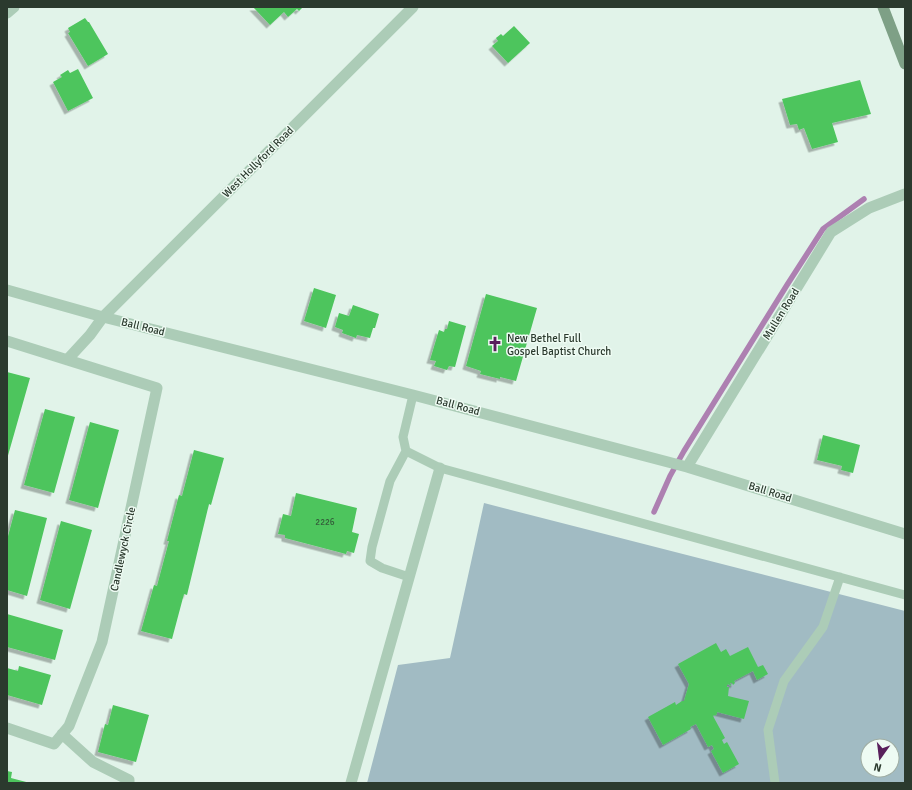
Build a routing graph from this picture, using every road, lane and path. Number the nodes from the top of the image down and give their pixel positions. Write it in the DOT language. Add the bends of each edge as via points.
graph roads {
  1 [pos="14,7"];
  2 [pos="413,7"];
  3 [pos="886,8"];
  4 [pos="7,13"];
  5 [pos="905,64"];
  6 [pos="905,194"];
  7 [pos="7,290"];
  8 [pos="102,317"];
  9 [pos="7,341"];
  10 [pos="67,360"];
  11 [pos="413,395"];
  12 [pos="406,451"];
  13 [pos="686,467"];
  14 [pos="440,468"];
  15 [pos="905,534"];
  16 [pos="409,577"];
  17 [pos="840,577"];
  18 [pos="905,594"];
  19 [pos="7,728"];
  20 [pos="62,734"];
  21 [pos="129,783"];
  22 [pos="351,783"];
  23 [pos="775,783"];
  1 -- 4 [label="street"];
  2 -- 8 [label="street, West Hollyford Road"];
  3 -- 5 [label="main road"];
  6 -- 13 [label="street, Mullen Road" via="869,208 831,232"];
  7 -- 8 [label="street, Ball Road"];
  8 -- 10 [label="street" via="90,335"];
  8 -- 11 [label="street, Ball Road"];
  9 -- 10 [label="street, Candlewyck Circle"];
  10 -- 20 [label="street, Candlewyck Circle" via="157,388 102,642 69,726"];
  11 -- 12 [label="lane" via="404,437"];
  11 -- 13 [label="street, Ball Road"];
  12 -- 14 [label="lane"];
  12 -- 16 [label="lane" via="390,481 370,561"];
  13 -- 15 [label="street, Ball Road"];
  14 -- 16 [label="street"];
  14 -- 17 [label="lane"];
  16 -- 22 [label="street"];
  17 -- 18 [label="lane"];
  17 -- 23 [label="lane" via="823,627 784,681 768,730"];
  19 -- 20 [label="street" via="54,744"];
  20 -- 21 [label="street" via="93,762 129,780"];
}
